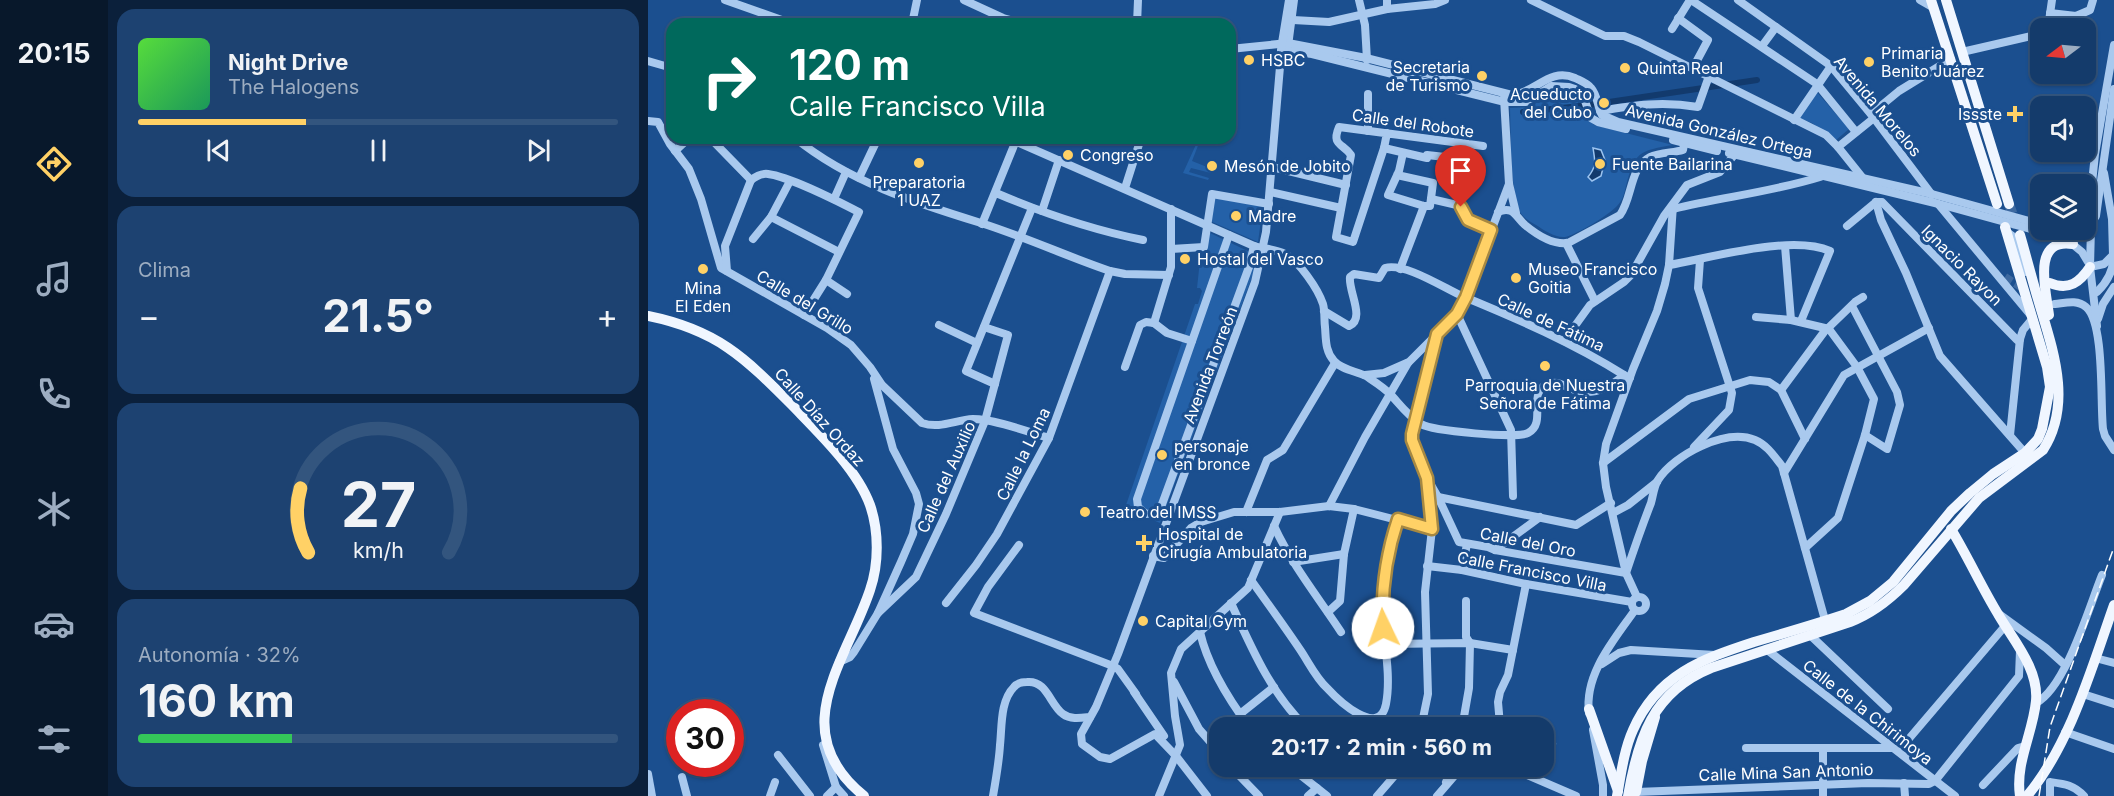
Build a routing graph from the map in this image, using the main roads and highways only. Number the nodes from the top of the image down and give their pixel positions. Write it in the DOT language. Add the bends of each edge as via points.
graph roads {
  1 [pos="1946,0"];
  2 [pos="1935,3"];
  3 [pos="1967,72"];
  4 [pos="2009,204"];
  5 [pos="1994,207"];
  6 [pos="2005,229"];
  7 [pos="2073,244"];
  8 [pos="2090,267"];
  9 [pos="648,316"];
  10 [pos="2053,351"];
  11 [pos="1951,529"];
  12 [pos="2114,605"];
  13 [pos="2114,618"];
  14 [pos="1589,709"];
  15 [pos="2066,733"];
  16 [pos="860,794"];
  17 [pos="1627,794"];
  18 [pos="2020,796"];
  19 [pos="2027,796"];
  20 [pos="2034,796"];
  1 -- 3 [label="main road"];
  2 -- 3 [label="main road"];
  2 -- 5 [label="main road"];
  3 -- 4 [label="main road"];
  6 -- 17 [label="main road" via="2047,367 2050,387 2038,439 1970,493 1878,595 1856,609 1716,655 1672,678 1648,704 1629,739"];
  7 -- 10 [label="main road" via="2058,244 2044,258"];
  8 -- 10 [label="main road" via="2075,284 2062,287 2038,276 2020,238"];
  9 -- 16 [label="main road, Calle Díaz Ordaz" via="708,336 748,362 842,460 871,506 876,530 875,570 826,701 825,726 832,757"];
  10 -- 11 [label="main road" via="2059,395 2046,445 1979,498"];
  11 -- 17 [label="main road" via="1904,585 1861,618 1700,672 1678,687 1647,725"];
  11 -- 18 [label="main road" via="2020,650 2035,688 2036,703 2020,773"];
  12 -- 15 [label="main road"];
  13 -- 15 [label="main road" via="2086,695"];
  14 -- 17 [label="main road"];
  15 -- 19 [label="main road"];
  15 -- 20 [label="main road"];
}
